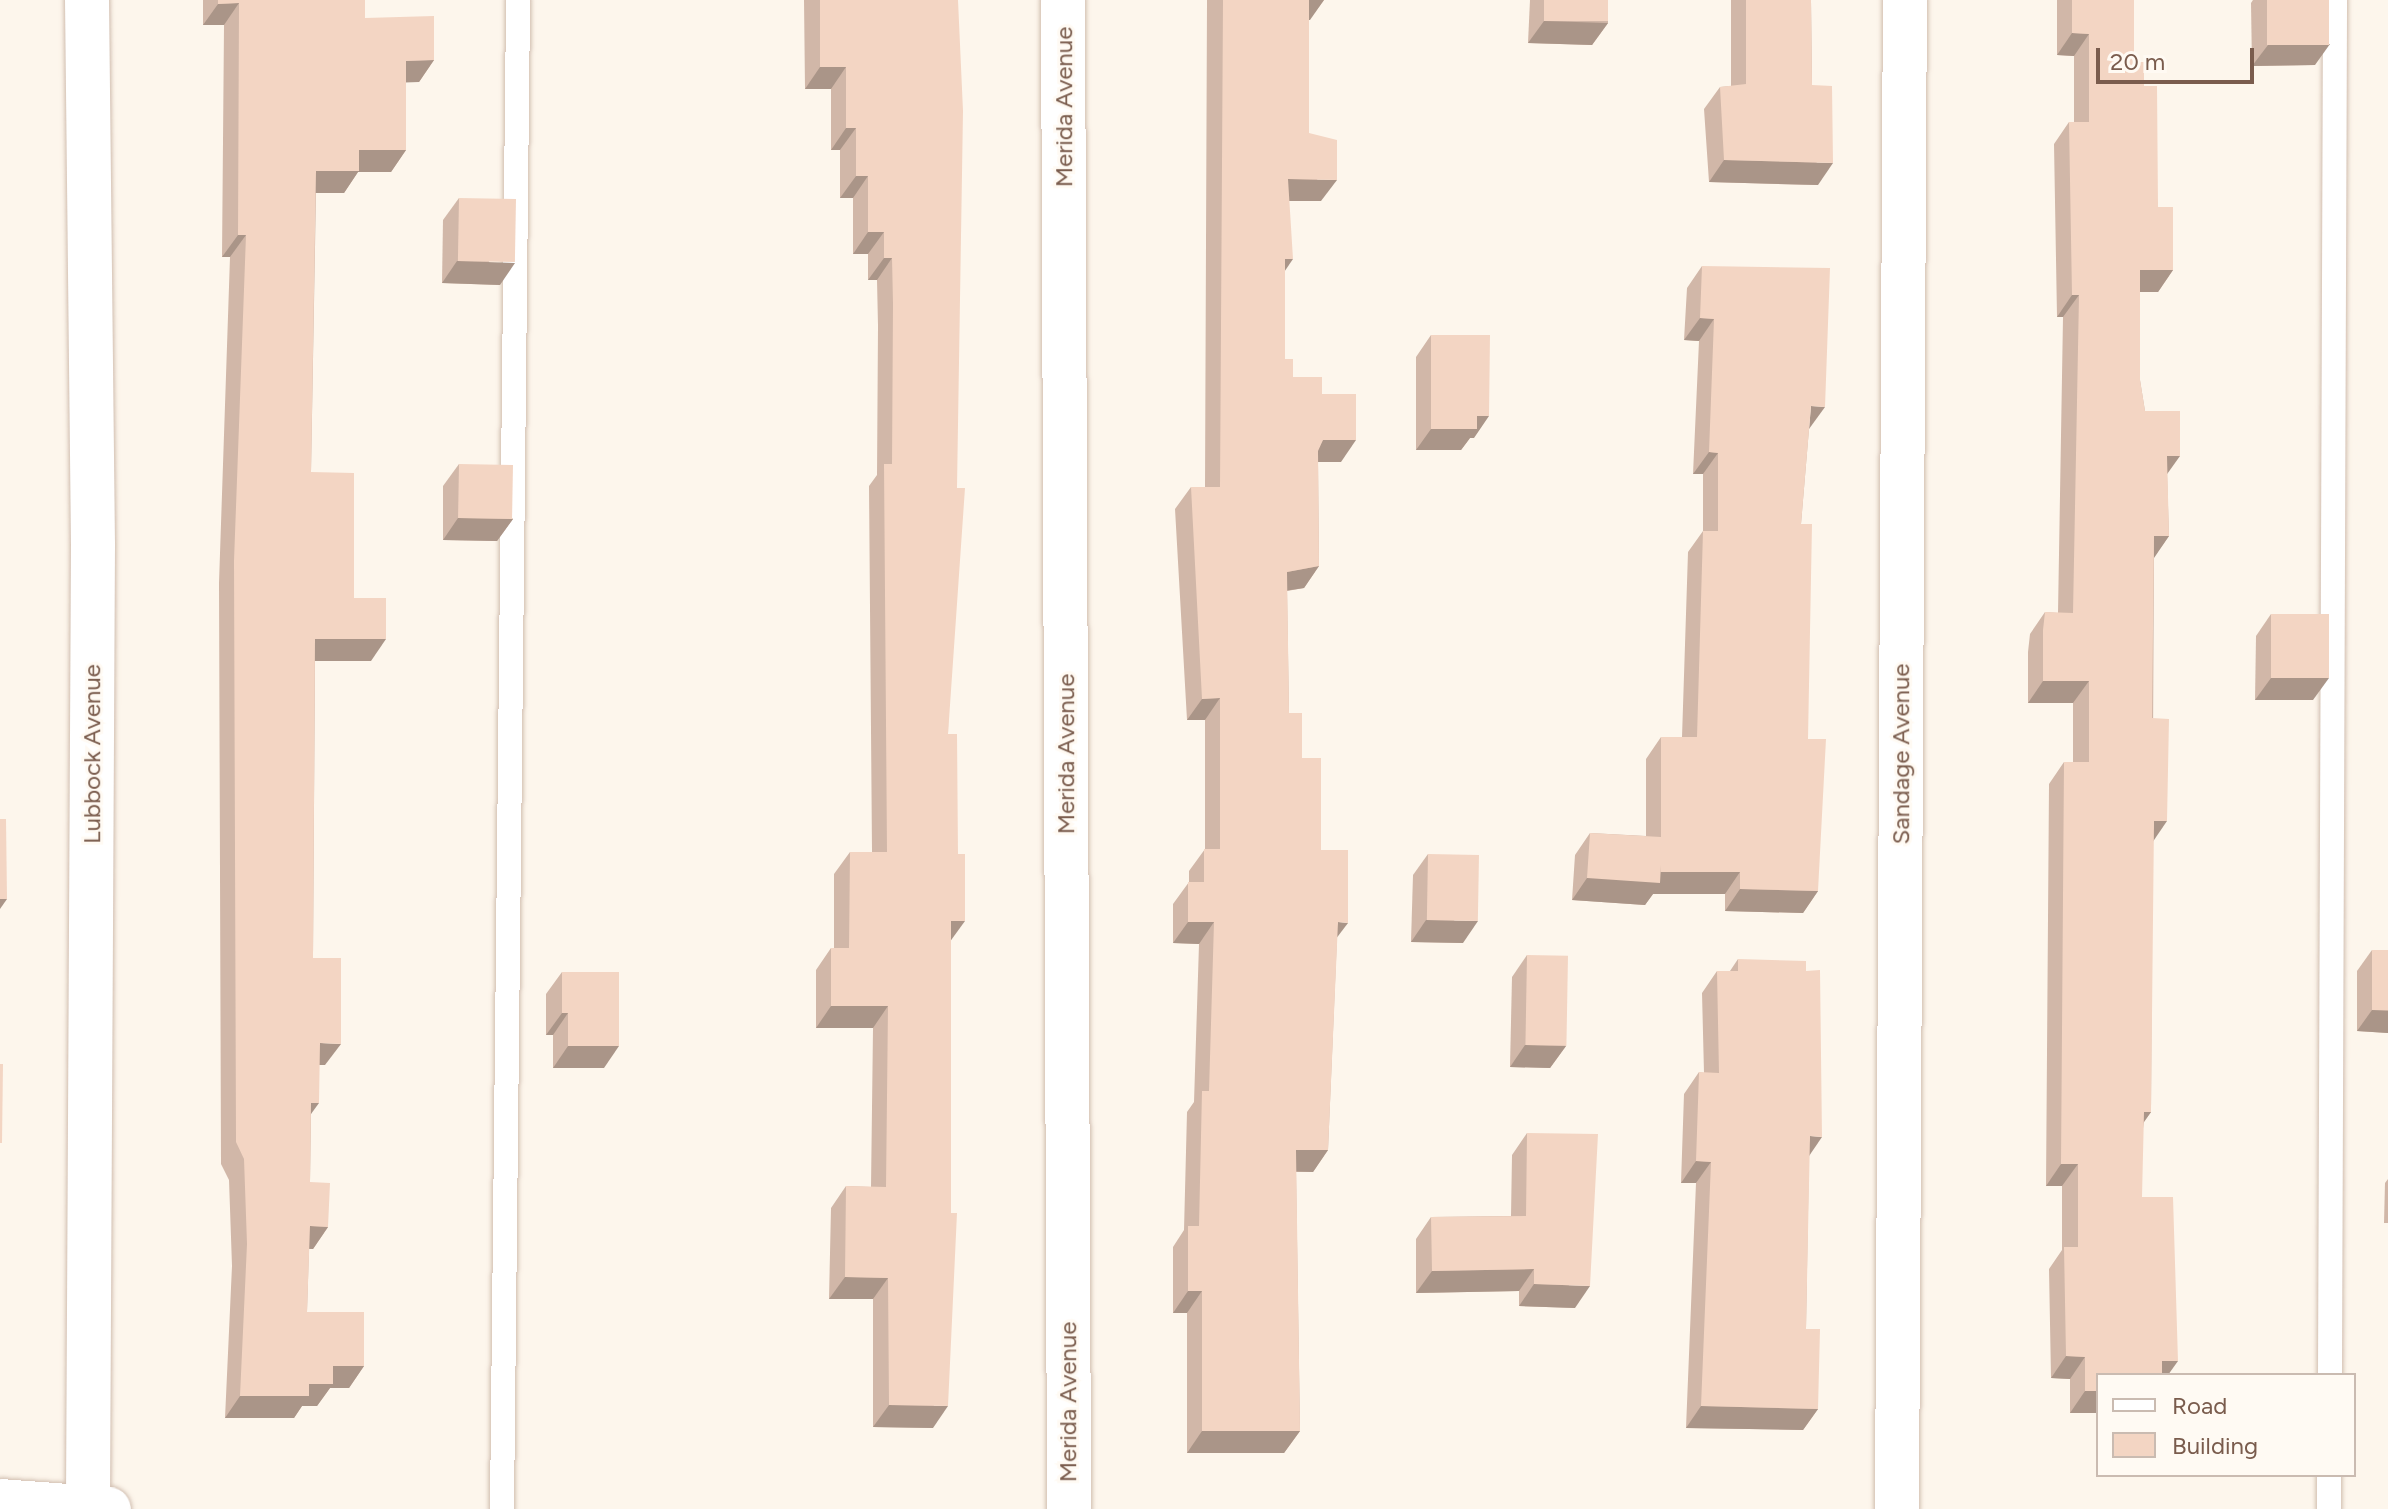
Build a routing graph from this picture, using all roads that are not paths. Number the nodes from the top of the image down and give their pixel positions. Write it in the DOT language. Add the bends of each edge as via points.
graph roads {
  1 [pos="87,0"];
  2 [pos="518,0"];
  3 [pos="1063,0"];
  4 [pos="1905,0"];
  5 [pos="2335,0"];
  6 [pos="2330,1373"];
  7 [pos="2329,1477"];
  8 [pos="0,1501"];
  9 [pos="98,1508"];
  10 [pos="502,1509"];
  11 [pos="1069,1509"];
  12 [pos="1897,1509"];
  13 [pos="2329,1509"];
  1 -- 9 [label="street, Lubbock Avenue"];
  2 -- 10 [label="lane"];
  3 -- 11 [label="street, Merida Avenue"];
  4 -- 12 [label="street, Sandage Avenue"];
  5 -- 6 [label="lane"];
  7 -- 13 [label="lane"];
  8 -- 9 [label="street"];
}
